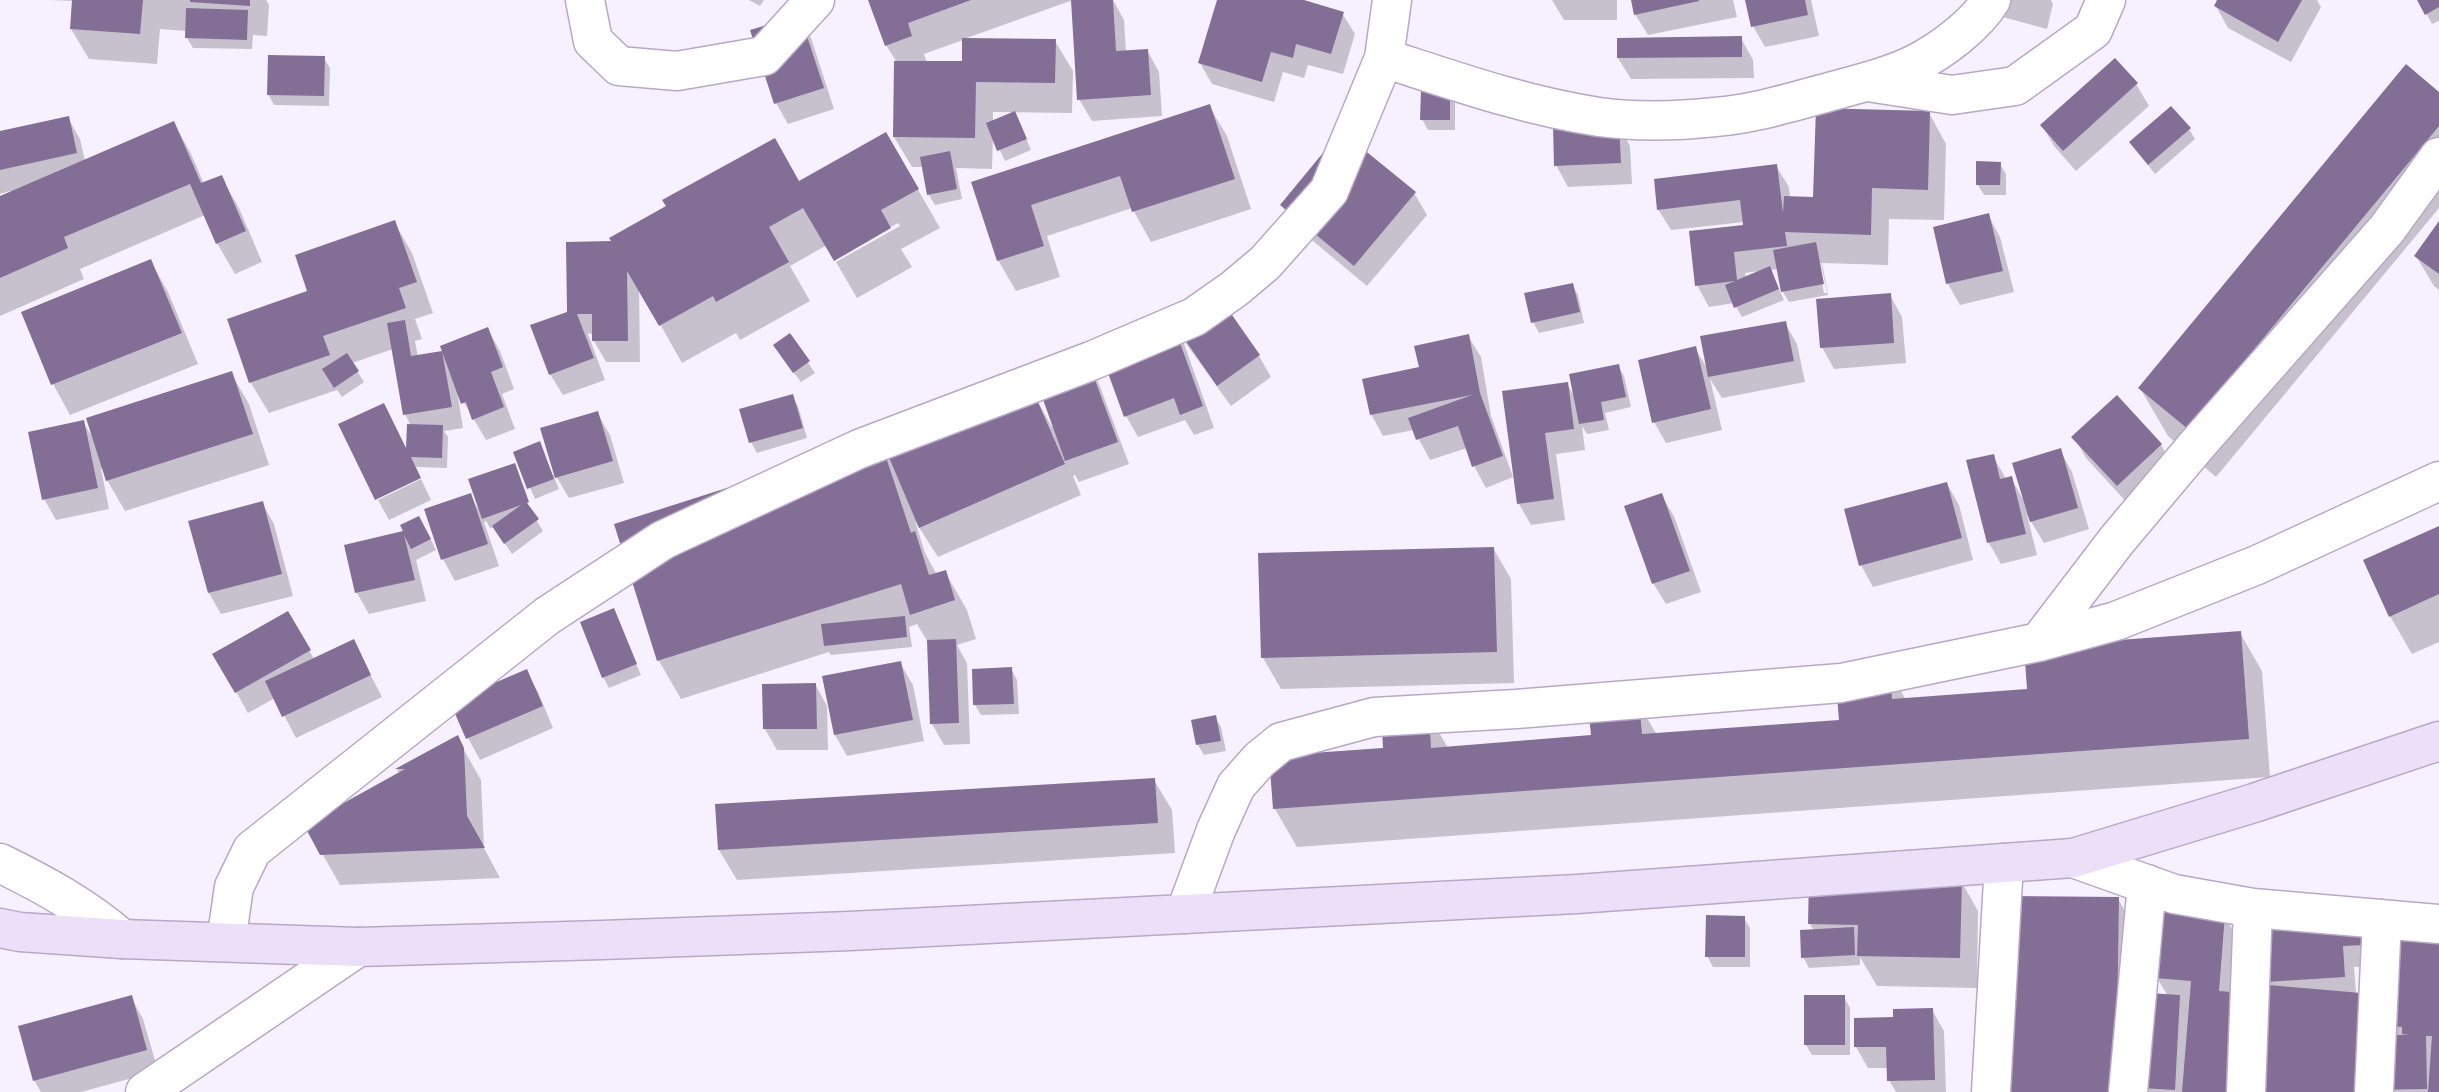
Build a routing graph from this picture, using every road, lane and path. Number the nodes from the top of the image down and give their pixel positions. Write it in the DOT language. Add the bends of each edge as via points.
graph roads {
  1 [pos="585,0"];
  2 [pos="815,0"];
  3 [pos="1392,0"];
  4 [pos="1991,0"];
  5 [pos="2106,0"];
  6 [pos="1384,58"];
  7 [pos="1866,82"];
  8 [pos="2439,157"];
  9 [pos="2439,481"];
  10 [pos="2039,642"];
  11 [pos="2439,741"];
  12 [pos="2073,858"];
  13 [pos="0,863"];
  14 [pos="2004,863"];
  15 [pos="2147,884"];
  16 [pos="2253,908"];
  17 [pos="1185,914"];
  18 [pos="2382,919"];
  19 [pos="2439,923"];
  20 [pos="0,928"];
  21 [pos="122,939"];
  22 [pos="226,942"];
  23 [pos="358,947"];
  24 [pos="145,1092"];
  25 [pos="1991,1092"];
  26 [pos="2128,1092"];
  27 [pos="2246,1092"];
  28 [pos="2374,1092"];
  1 -- 2 [label="street" via="593,41 619,66 677,71 765,56"];
  3 -- 6 [label="street"];
  4 -- 7 [label="street" via="1955,39 1915,64"];
  5 -- 7 [label="street" via="2093,30 2015,86 1952,95"];
  6 -- 7 [label="street" via="1528,103 1654,120 1717,117 1768,108"];
  6 -- 22 [label="street" via="1329,191 1265,263 1234,289 1194,317 859,449 663,540 547,616 252,850 234,887"];
  8 -- 10 [label="street" via="2387,229 2187,456"];
  9 -- 10 [label="street" via="2257,565 2116,621"];
  10 -- 17 [label="street" via="1841,682 1374,717 1281,742 1236,786"];
  11 -- 12 [label="main road"];
  12 -- 14 [label="main road"];
  12 -- 15 [label="street"];
  13 -- 21 [label="street" via="79,906"];
  14 -- 17 [label="main road" via="1577,894"];
  14 -- 25 [label="street"];
  15 -- 16 [label="street" via="2174,894"];
  15 -- 26 [label="street"];
  16 -- 18 [label="street"];
  16 -- 27 [label="street"];
  17 -- 23 [label="main road" via="849,931"];
  18 -- 19 [label="street"];
  18 -- 28 [label="street"];
  20 -- 21 [label="main road"];
  21 -- 22 [label="main road"];
  22 -- 23 [label="main road"];
  23 -- 24 [label="street"];
}
